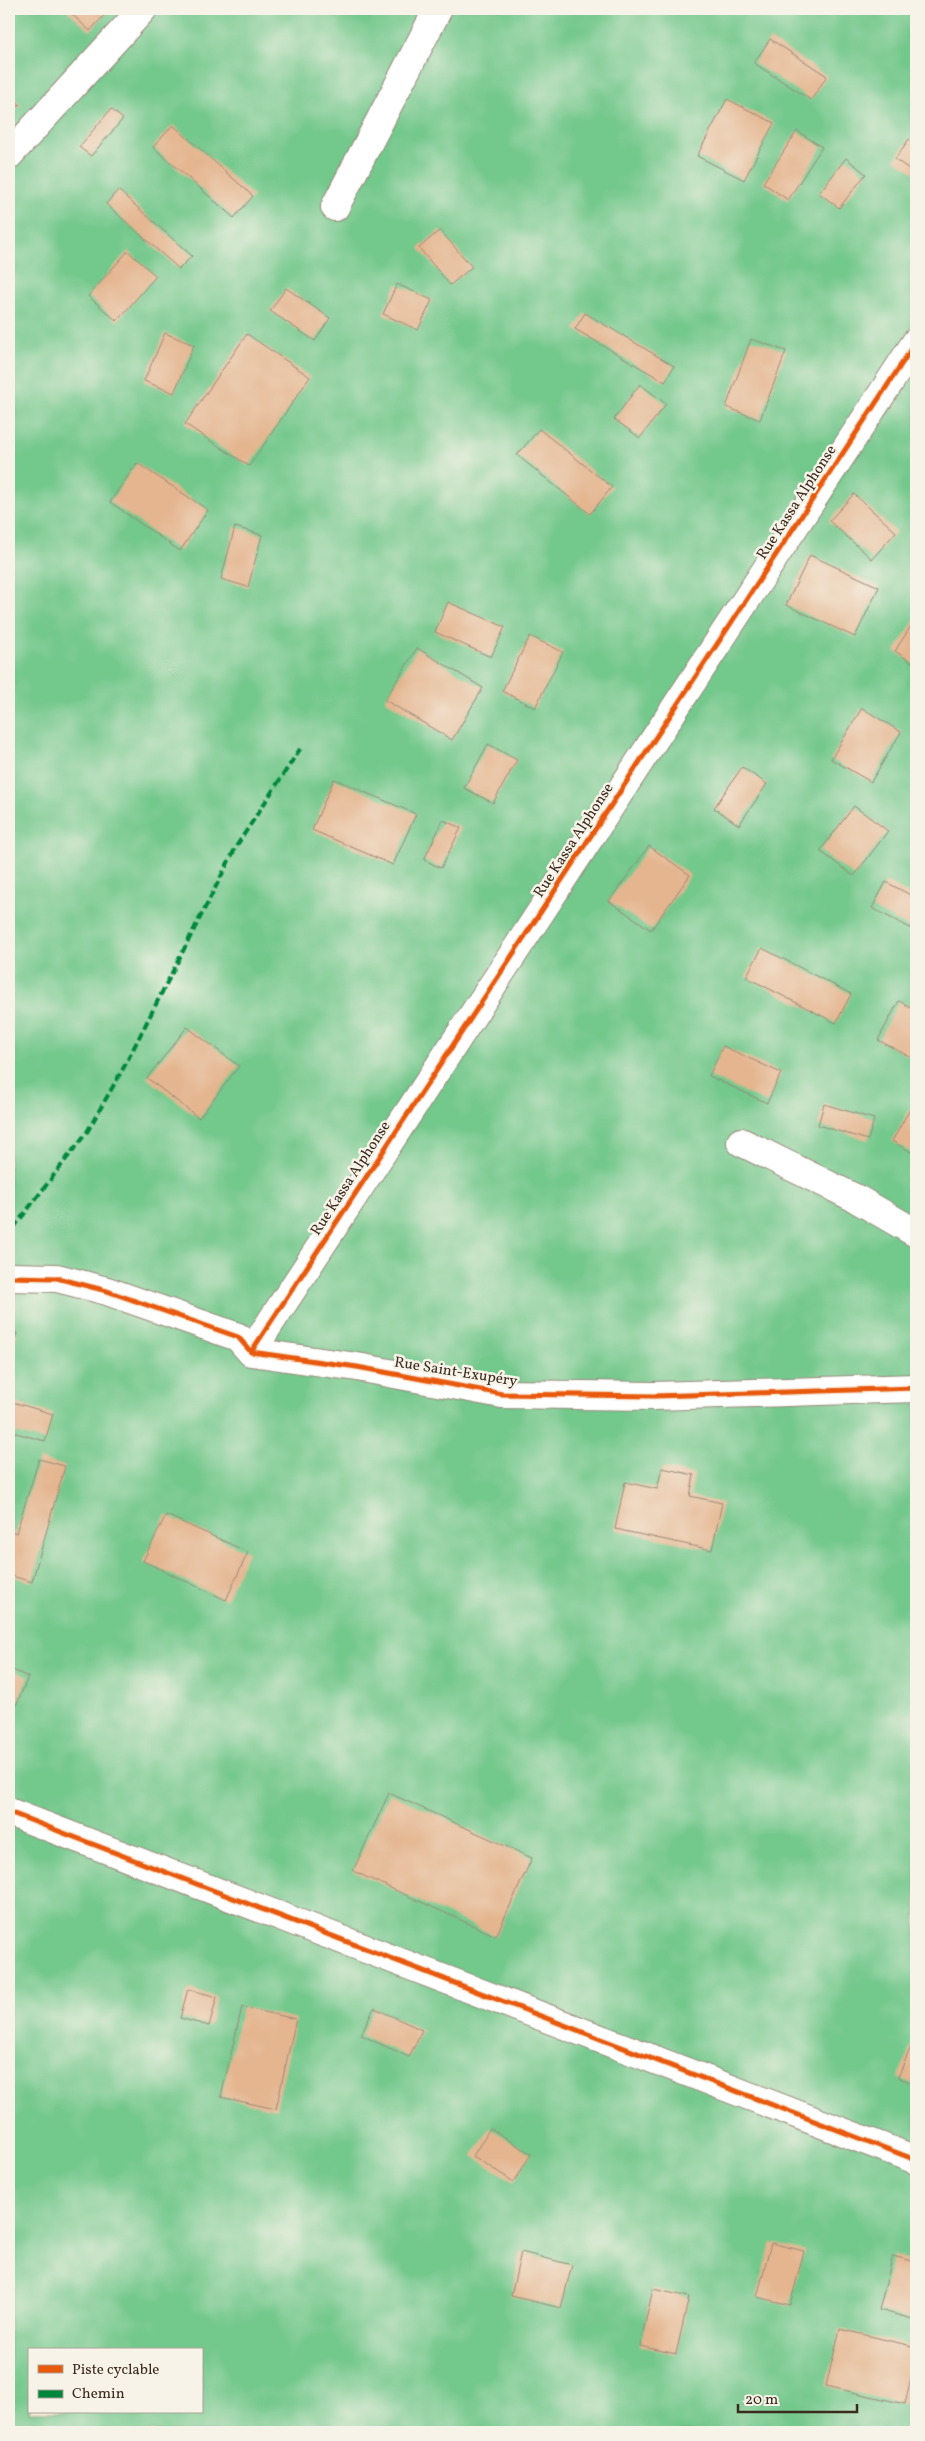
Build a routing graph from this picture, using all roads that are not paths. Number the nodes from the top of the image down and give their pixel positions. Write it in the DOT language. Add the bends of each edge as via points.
graph roads {
  1 [pos="143,9"];
  2 [pos="438,9"];
  3 [pos="9,155"];
  4 [pos="336,207"];
  5 [pos="916,342"];
  6 [pos="741,1142"];
  7 [pos="916,1233"];
  8 [pos="9,1277"];
  9 [pos="251,1352"];
  10 [pos="916,1388"];
  11 [pos="9,1812"];
  12 [pos="916,2160"];
  1 -- 3 [label="street"];
  2 -- 4 [label="street"];
  5 -- 9 [label="street, Rue Kassa Alphonse"];
  6 -- 7 [label="street" via="857,1199"];
  8 -- 9 [label="street" via="57,1278 107,1290 238,1337"];
  9 -- 10 [label="street, Rue Saint-Exupéry" via="358,1367 502,1394 654,1396"];
  11 -- 12 [label="street"];
}
